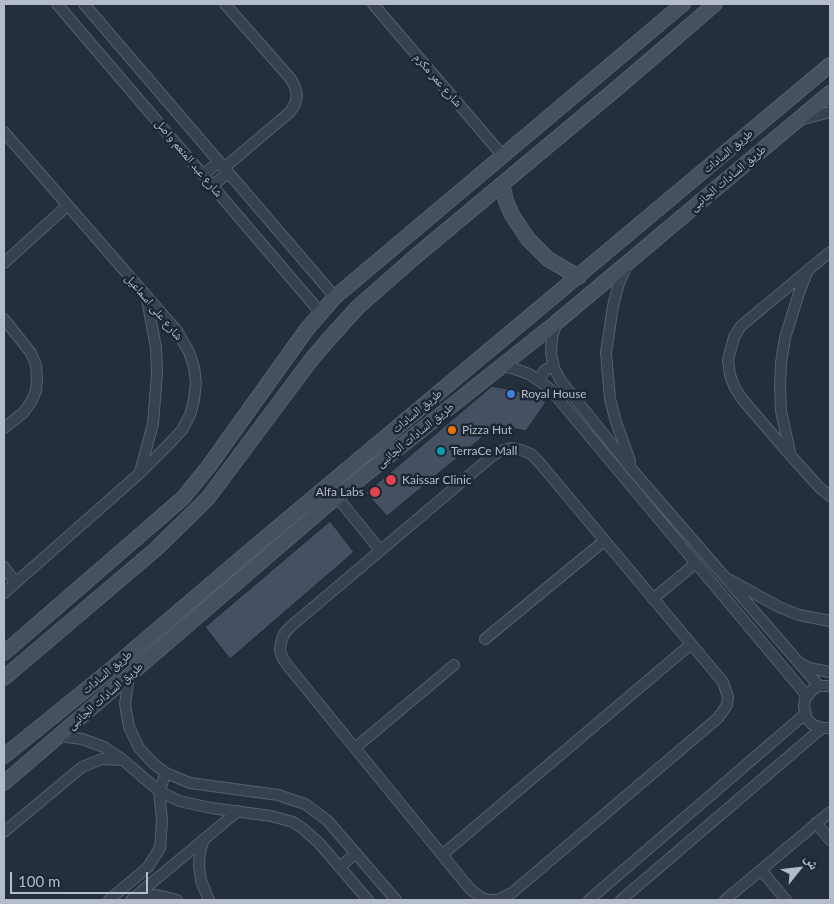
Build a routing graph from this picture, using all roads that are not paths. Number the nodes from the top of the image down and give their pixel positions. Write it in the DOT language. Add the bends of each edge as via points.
graph roads {
  1 [pos="57,4"];
  2 [pos="84,4"];
  3 [pos="225,4"];
  4 [pos="373,4"];
  5 [pos="683,4"];
  6 [pos="715,4"];
  7 [pos="830,65"];
  8 [pos="830,93"];
  9 [pos="830,112"];
  10 [pos="797,121"];
  11 [pos="755,128"];
  12 [pos="4,132"];
  13 [pos="769,144"];
  14 [pos="503,156"];
  15 [pos="224,167"];
  16 [pos="203,175"];
  17 [pos="502,184"];
  18 [pos="212,186"];
  19 [pos="67,206"];
  20 [pos="397,245"];
  21 [pos="830,252"];
  22 [pos="416,256"];
  23 [pos="628,262"];
  24 [pos="4,263"];
  25 [pos="807,271"];
  26 [pos="579,277"];
  27 [pos="335,297"];
  28 [pos="147,298"];
  29 [pos="320,312"];
  30 [pos="4,319"];
  31 [pos="557,322"];
  32 [pos="502,366"];
  33 [pos="554,368"];
  34 [pos="541,382"];
  35 [pos="263,390"];
  36 [pos="444,412"];
  37 [pos="271,416"];
  38 [pos="407,420"];
  39 [pos="4,428"];
  40 [pos="791,456"];
  41 [pos="634,472"];
  42 [pos="140,473"];
  43 [pos="830,496"];
  44 [pos="337,498"];
  45 [pos="684,530"];
  46 [pos="675,538"];
  47 [pos="604,541"];
  48 [pos="258,544"];
  49 [pos="380,550"];
  50 [pos="696,563"];
  51 [pos="4,568"];
  52 [pos="254,568"];
  53 [pos="724,576"];
  54 [pos="15,582"];
  55 [pos="4,592"];
  56 [pos="653,599"];
  57 [pos="830,621"];
  58 [pos="486,638"];
  59 [pos="691,644"];
  60 [pos="4,652"];
  61 [pos="797,662"];
  62 [pos="454,665"];
  63 [pos="830,672"];
  64 [pos="129,676"];
  65 [pos="4,678"];
  66 [pos="819,686"];
  67 [pos="830,686"];
  68 [pos="806,696"];
  69 [pos="805,714"];
  70 [pos="826,728"];
  71 [pos="59,736"];
  72 [pos="355,748"];
  73 [pos="4,756"];
  74 [pos="123,760"];
  75 [pos="4,765"];
  76 [pos="24,766"];
  77 [pos="166,773"];
  78 [pos="4,783"];
  79 [pos="159,791"];
  80 [pos="238,811"];
  81 [pos="830,812"];
  82 [pos="816,823"];
  83 [pos="4,832"];
  84 [pos="205,838"];
  85 [pos="830,840"];
  86 [pos="356,853"];
  87 [pos="442,855"];
  88 [pos="340,867"];
  89 [pos="761,870"];
  90 [pos="109,900"];
  91 [pos="131,900"];
  92 [pos="177,900"];
  93 [pos="209,900"];
  94 [pos="368,900"];
  95 [pos="396,900"];
  96 [pos="589,900"];
  97 [pos="621,900"];
  98 [pos="725,900"];
  99 [pos="786,900"];
  1 -- 16 [label="street, شارع عبد المنعم واصل"];
  2 -- 15 [label="street, شارع عبد المنعم واصل"];
  3 -- 15 [label="street" via="291,79 297,96 290,112"];
  4 -- 14 [label="street, شارع عمر مكرم"];
  5 -- 14 [label="main road"];
  6 -- 17 [label="main road"];
  7 -- 11 [label="main road, طريق السادات"];
  8 -- 10 [label="main road, طريق السادات الجانبى"];
  9 -- 10 [label="street"];
  10 -- 13 [label="main road, طريق السادات الجانبى"];
  11 -- 13 [label="main road"];
  11 -- 26 [label="main road, طريق السادات"];
  12 -- 19 [label="street, شارع على اسماعيل"];
  13 -- 23 [label="main road, طريق السادات الجانبى"];
  14 -- 20 [label="main road"];
  15 -- 16 [label="street"];
  15 -- 18 [label="street"];
  15 -- 27 [label="street, شارع عبد المنعم واصل"];
  16 -- 18 [label="street, شارع عبد المنعم واصل"];
  17 -- 22 [label="main road"];
  17 -- 26 [label="main road" via="512,215 528,239 548,259"];
  18 -- 29 [label="street, شارع عبد المنعم واصل"];
  19 -- 24 [label="street"];
  19 -- 28 [label="street, شارع على اسماعيل"];
  20 -- 22 [label="main road"];
  20 -- 27 [label="main road"];
  21 -- 25 [label="street"];
  22 -- 37 [label="main road" via="345,321"];
  23 -- 31 [label="main road, طريق السادات الجانبى"];
  23 -- 41 [label="street" via="619,283 608,329 607,369 610,399"];
  25 -- 40 [label="street" via="785,338 781,363 782,410"];
  25 -- 40 [label="street" via="741,326 734,337 728,360 735,388"];
  26 -- 38 [label="main road, طريق السادات"];
  27 -- 29 [label="main road"];
  28 -- 42 [label="street" via="157,373 152,424"];
  28 -- 42 [label="street, شارع على اسماعيل" via="177,332 189,352 196,384 192,408 182,430"];
  29 -- 35 [label="main road"];
  30 -- 39 [label="street" via="31,353 38,378 31,402"];
  31 -- 32 [label="main road, طريق السادات الجانبى"];
  31 -- 33 [label="street" via="552,337"];
  32 -- 34 [label="street"];
  32 -- 36 [label="main road, طريق السادات الجانبى"];
  33 -- 34 [label="street" via="544,371"];
  33 -- 41 [label="street"];
  34 -- 46 [label="street"];
  35 -- 37 [label="main road"];
  35 -- 60 [label="main road" via="183,498"];
  36 -- 38 [label="main road"];
  36 -- 44 [label="main road, طريق السادات الجانبى"];
  37 -- 65 [label="main road" via="208,498 185,522"];
  38 -- 48 [label="main road, طريق السادات"];
  40 -- 43 [label="street"];
  41 -- 45 [label="street"];
  42 -- 54 [label="street, شارع على اسماعيل"];
  44 -- 49 [label="street"];
  44 -- 52 [label="main road, طريق السادات الجانبى"];
  45 -- 46 [label="street"];
  45 -- 53 [label="street"];
  46 -- 50 [label="street"];
  47 -- 49 [label="street" via="535,458 510,448 490,457"];
  47 -- 56 [label="street"];
  47 -- 58 [label="street"];
  48 -- 52 [label="main road"];
  48 -- 73 [label="main road, طريق السادات"];
  49 -- 72 [label="street" via="290,627 281,642 283,659"];
  50 -- 56 [label="street"];
  50 -- 68 [label="street"];
  51 -- 54 [label="street"];
  52 -- 64 [label="main road, طريق السادات الجانبى"];
  53 -- 57 [label="street" via="779,607 798,615"];
  53 -- 61 [label="street"];
  54 -- 55 [label="street, شارع على اسماعيل"];
  56 -- 59 [label="street"];
  59 -- 87 [label="street"];
  59 -- 87 [label="street" via="723,682 728,697 718,718 688,744 505,897 490,900 476,894"];
  61 -- 63 [label="street"];
  61 -- 66 [label="street"];
  62 -- 72 [label="street"];
  64 -- 71 [label="main road, طريق السادات الجانبى"];
  64 -- 77 [label="street" via="126,704 129,728 139,748"];
  66 -- 67 [label="street"];
  66 -- 68 [label="street"];
  68 -- 69 [label="street"];
  69 -- 70 [label="street" via="813,725"];
  69 -- 96 [label="street"];
  70 -- 97 [label="street"];
  71 -- 74 [label="street" via="104,746"];
  71 -- 76 [label="main road, طريق السادات الجانبى"];
  72 -- 87 [label="street"];
  74 -- 79 [label="street"];
  74 -- 83 [label="street" via="102,759 82,767"];
  75 -- 76 [label="main road"];
  76 -- 78 [label="main road, طريق السادات الجانبى"];
  77 -- 79 [label="street"];
  77 -- 86 [label="street" via="190,783 278,795 304,804 327,820"];
  79 -- 80 [label="street" via="188,803"];
  79 -- 90 [label="street" via="160,848 148,867"];
  80 -- 84 [label="street"];
  80 -- 88 [label="street" via="293,822 311,835"];
  81 -- 82 [label="street"];
  82 -- 85 [label="street"];
  82 -- 89 [label="street"];
  84 -- 91 [label="street"];
  84 -- 93 [label="street" via="199,866"];
  86 -- 88 [label="street"];
  86 -- 95 [label="street"];
  88 -- 94 [label="street"];
  89 -- 98 [label="street"];
  89 -- 99 [label="street"];
  91 -- 92 [label="street" via="157,895"];
}
